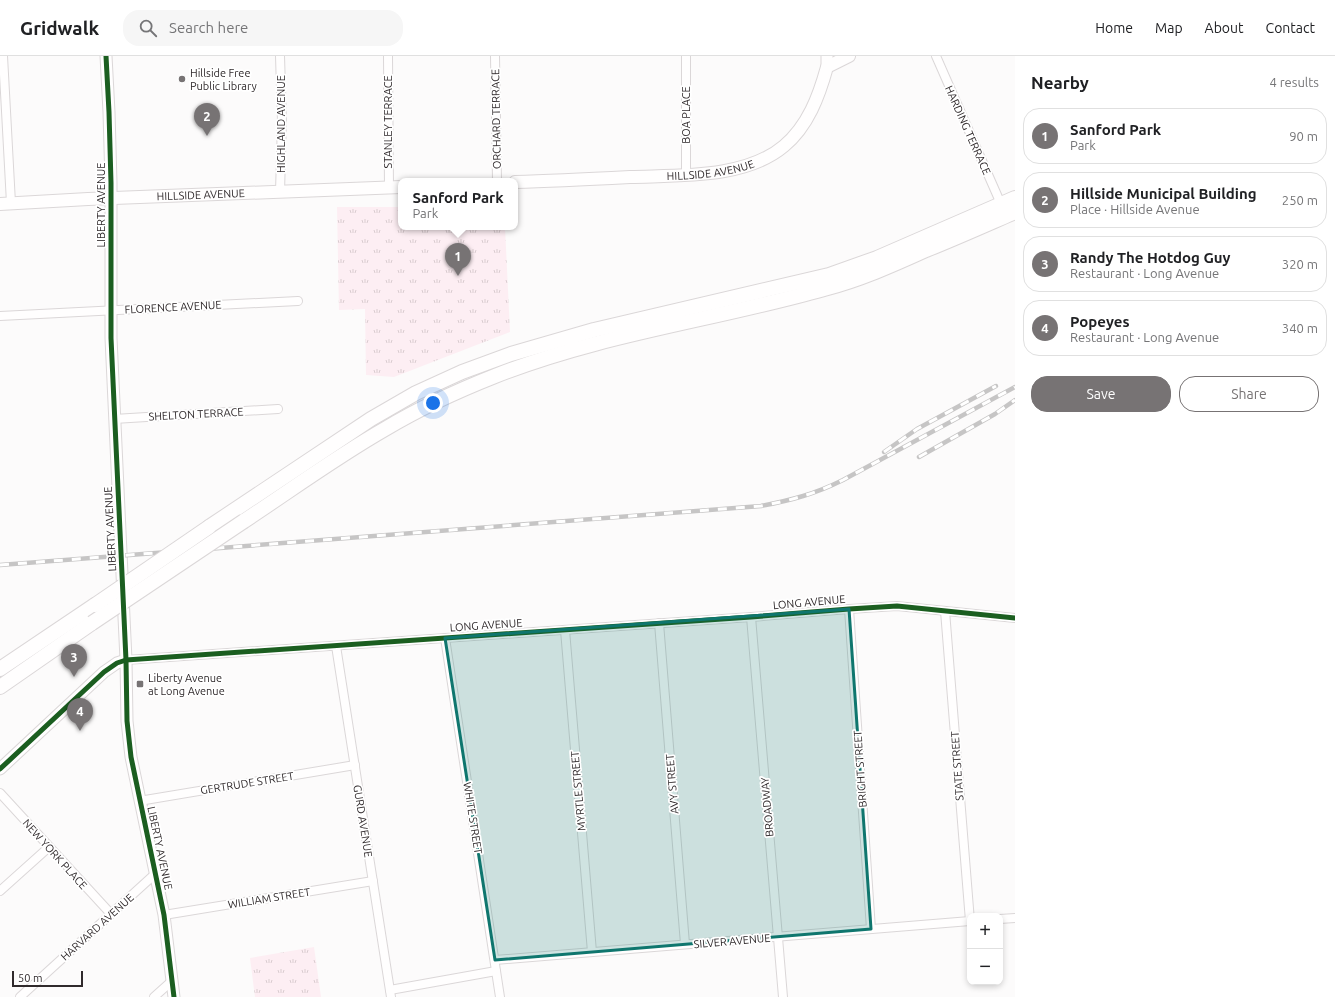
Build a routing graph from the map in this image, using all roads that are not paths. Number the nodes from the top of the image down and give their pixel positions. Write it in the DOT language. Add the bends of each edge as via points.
graph roads {
  1 [pos="2,56"];
  2 [pos="106,56"];
  3 [pos="280,56"];
  4 [pos="388,56"];
  5 [pos="496,56"];
  6 [pos="686,56"];
  7 [pos="849,56"];
  8 [pos="936,56"];
  9 [pos="827,62"];
  10 [pos="686,174"];
  11 [pos="497,178"];
  12 [pos="518,182"];
  13 [pos="395,188"];
  14 [pos="280,192"];
  15 [pos="111,198"];
  16 [pos="1015,198"];
  17 [pos="5,204"];
  18 [pos="1001,204"];
  19 [pos="1015,212"];
  20 [pos="298,301"];
  21 [pos="111,310"];
  22 [pos="0,316"];
  23 [pos="278,409"];
  24 [pos="114,419"];
  25 [pos="849,608"];
  26 [pos="945,611"];
  27 [pos="751,617"];
  28 [pos="1015,618"];
  29 [pos="659,623"];
  30 [pos="565,630"];
  31 [pos="445,638"];
  32 [pos="336,646"];
  33 [pos="126,660"];
  34 [pos="0,669"];
  35 [pos="0,687"];
  36 [pos="355,765"];
  37 [pos="0,769"];
  38 [pos="0,793"];
  39 [pos="139,801"];
  40 [pos="49,846"];
  41 [pos="155,874"];
  42 [pos="373,880"];
  43 [pos="0,891"];
  44 [pos="969,913"];
  45 [pos="111,914"];
  46 [pos="164,915"];
  47 [pos="1015,918"];
  48 [pos="1003,919"];
  49 [pos="967,921"];
  50 [pos="871,930"];
  51 [pos="778,937"];
  52 [pos="685,944"];
  53 [pos="592,952"];
  54 [pos="495,960"];
  55 [pos="496,971"];
  56 [pos="173,980"];
  57 [pos="391,994"];
  58 [pos="20,997"];
  59 [pos="154,997"];
  60 [pos="174,997"];
  61 [pos="500,997"];
  62 [pos="783,997"];
  1 -- 17 [label="street"];
  2 -- 15 [label="street, LIBERTY AVENUE"];
  3 -- 14 [label="street, HIGHLAND AVENUE"];
  4 -- 13 [label="street, STANLEY TERRACE"];
  5 -- 11 [label="street, ORCHARD TERRACE"];
  6 -- 10 [label="street, BOA PLACE"];
  7 -- 9 [label="main road, HILLSIDE AVENUE"];
  8 -- 18 [label="street, HARDING TERRACE"];
  9 -- 10 [label="main road, HILLSIDE AVENUE" via="810,115 797,134 783,147 747,166"];
  10 -- 12 [label="main road, HILLSIDE AVENUE"];
  13 -- 14 [label="main road, HILLSIDE AVENUE"];
  14 -- 15 [label="main road, HILLSIDE AVENUE"];
  15 -- 17 [label="main road, HILLSIDE AVENUE"];
  15 -- 21 [label="street, LIBERTY AVENUE"];
  16 -- 18 [label="highway"];
  18 -- 34 [label="highway, bridge" via="861,264 829,275 594,330 511,354 416,393 376,416"];
  19 -- 35 [label="highway, bridge" via="846,283 592,344 494,376 431,404 385,428 346,453"];
  20 -- 21 [label="street, FLORENCE AVENUE"];
  21 -- 22 [label="street, FLORENCE AVENUE"];
  21 -- 24 [label="street, LIBERTY AVENUE"];
  23 -- 24 [label="street, SHELTON TERRACE"];
  24 -- 33 [label="street, LIBERTY AVENUE"];
  25 -- 26 [label="street, LONG AVENUE" via="897,606"];
  25 -- 27 [label="street, LONG AVENUE"];
  25 -- 50 [label="street, BRIGHT STREET"];
  26 -- 28 [label="street, LONG AVENUE"];
  26 -- 44 [label="street, STATE STREET"];
  27 -- 29 [label="street, LONG AVENUE"];
  27 -- 51 [label="street, BROADWAY"];
  29 -- 30 [label="street, LONG AVENUE"];
  29 -- 52 [label="street, AVY STREET"];
  30 -- 31 [label="street, LONG AVENUE"];
  30 -- 53 [label="street, MYRTLE STREET"];
  31 -- 32 [label="street, LONG AVENUE"];
  31 -- 54 [label="street, WHITE STREET"];
  32 -- 33 [label="street, LONG AVENUE"];
  32 -- 36 [label="street, GURD AVENUE"];
  33 -- 37 [label="street, LONG AVENUE" via="104,672"];
  33 -- 39 [label="street, LIBERTY AVENUE" via="127,721"];
  36 -- 39 [label="street, GERTRUDE STREET"];
  36 -- 42 [label="street, GURD AVENUE"];
  38 -- 40 [label="street, NEW YORK PLACE"];
  39 -- 41 [label="street, LIBERTY AVENUE"];
  40 -- 43 [label="street"];
  40 -- 45 [label="street, NEW YORK PLACE"];
  41 -- 45 [label="street, HARVARD AVENUE"];
  41 -- 46 [label="street, LIBERTY AVENUE"];
  42 -- 46 [label="street, WILLIAM STREET"];
  42 -- 57 [label="street, GURD AVENUE"];
  45 -- 58 [label="street, HARVARD AVENUE"];
  46 -- 56 [label="street, LIBERTY AVENUE"];
  47 -- 48 [label="street"];
  49 -- 50 [label="street, SILVER AVENUE"];
  50 -- 51 [label="street, SILVER AVENUE"];
  51 -- 52 [label="street, SILVER AVENUE"];
  51 -- 62 [label="street, BROADWAY"];
  52 -- 53 [label="street, SILVER AVENUE"];
  53 -- 54 [label="street, SILVER AVENUE"];
  54 -- 55 [label="street, WHITE STREET"];
  55 -- 57 [label="street"];
  55 -- 61 [label="street, WHITE STREET"];
  56 -- 59 [label="street"];
  56 -- 60 [label="street, LIBERTY AVENUE"];
}
